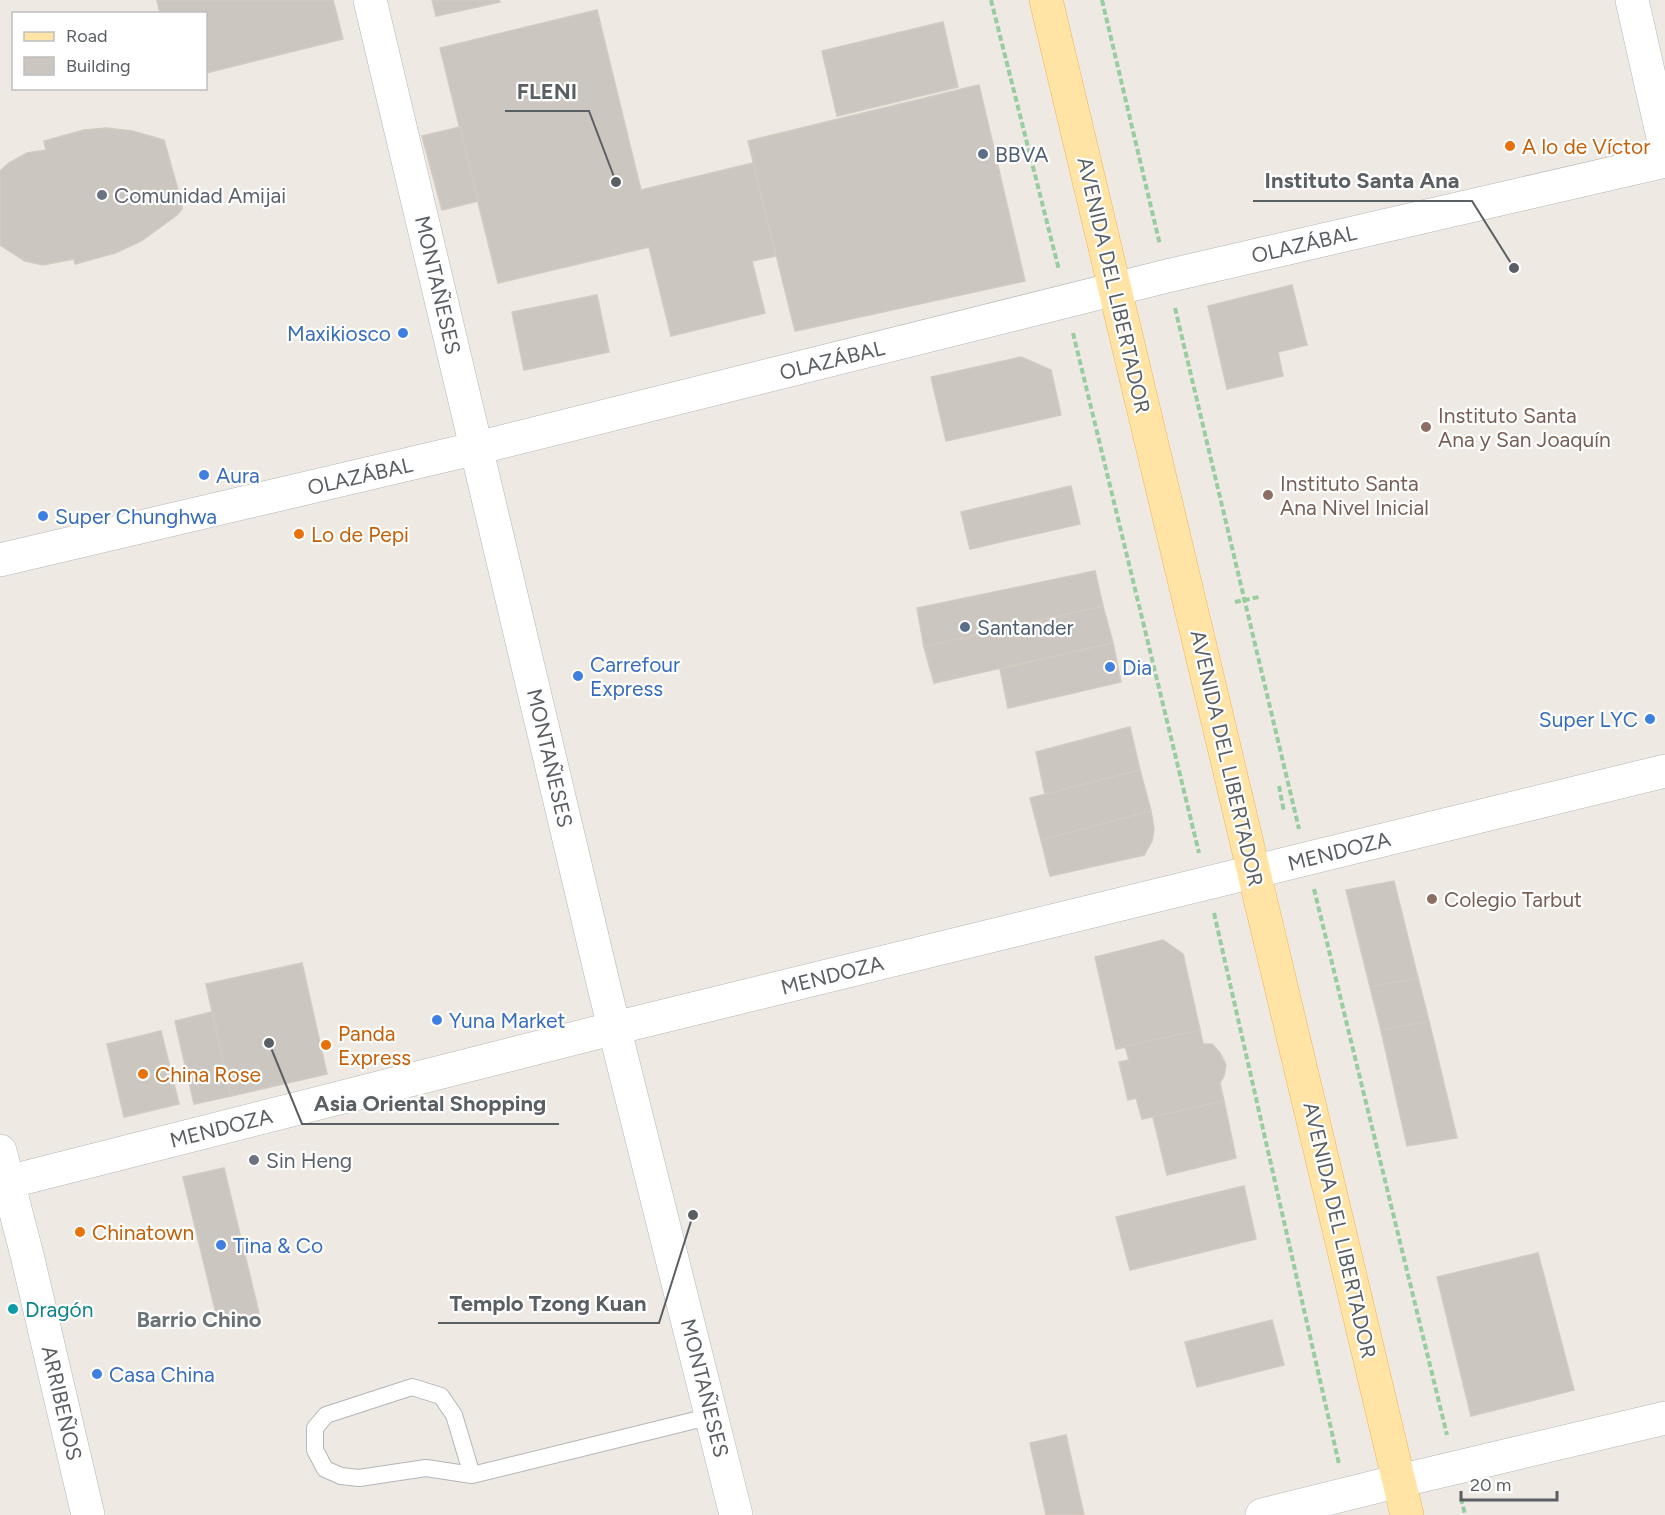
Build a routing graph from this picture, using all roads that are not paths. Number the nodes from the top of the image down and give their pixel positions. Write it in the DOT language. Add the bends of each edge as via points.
graph roads {
  1 [pos="370,0"];
  2 [pos="1047,0"];
  3 [pos="1632,0"];
  4 [pos="1665,146"];
  5 [pos="1665,161"];
  6 [pos="1115,290"];
  7 [pos="477,448"];
  8 [pos="0,560"];
  9 [pos="1665,771"];
  10 [pos="1254,872"];
  11 [pos="615,1028"];
  12 [pos="0,1150"];
  13 [pos="4,1183"];
  14 [pos="712,1416"];
  15 [pos="1665,1418"];
  16 [pos="472,1475"];
  17 [pos="1399,1481"];
  18 [pos="88,1515"];
  19 [pos="736,1515"];
  20 [pos="1262,1515"];
  21 [pos="1407,1515"];
  1 -- 7 [label="street, MONTAÑESES"];
  2 -- 6 [label="main road, AVENIDA DEL LIBERTADOR"];
  3 -- 4 [label="street"];
  5 -- 6 [label="street, OLAZÁBAL"];
  6 -- 7 [label="street, OLAZÁBAL"];
  6 -- 10 [label="main road, AVENIDA DEL LIBERTADOR"];
  7 -- 8 [label="street, OLAZÁBAL"];
  7 -- 11 [label="street, MONTAÑESES"];
  9 -- 10 [label="street, MENDOZA"];
  10 -- 11 [label="street, MENDOZA"];
  10 -- 17 [label="main road, AVENIDA DEL LIBERTADOR"];
  11 -- 13 [label="street, MENDOZA"];
  11 -- 14 [label="street, MONTAÑESES"];
  12 -- 13 [label="street, ARRIBEÑOS"];
  13 -- 18 [label="street, ARRIBEÑOS"];
  14 -- 16 [label="lane"];
  14 -- 19 [label="street, MONTAÑESES"];
  15 -- 17 [label="street"];
  16 -- 16 [label="lane" via="426,1468 359,1478 341,1476 325,1469 315,1450 315,1428 326,1415 412,1387 441,1396 454,1415"];
  17 -- 20 [label="street"];
  17 -- 21 [label="main road, AVENIDA DEL LIBERTADOR"];
}
